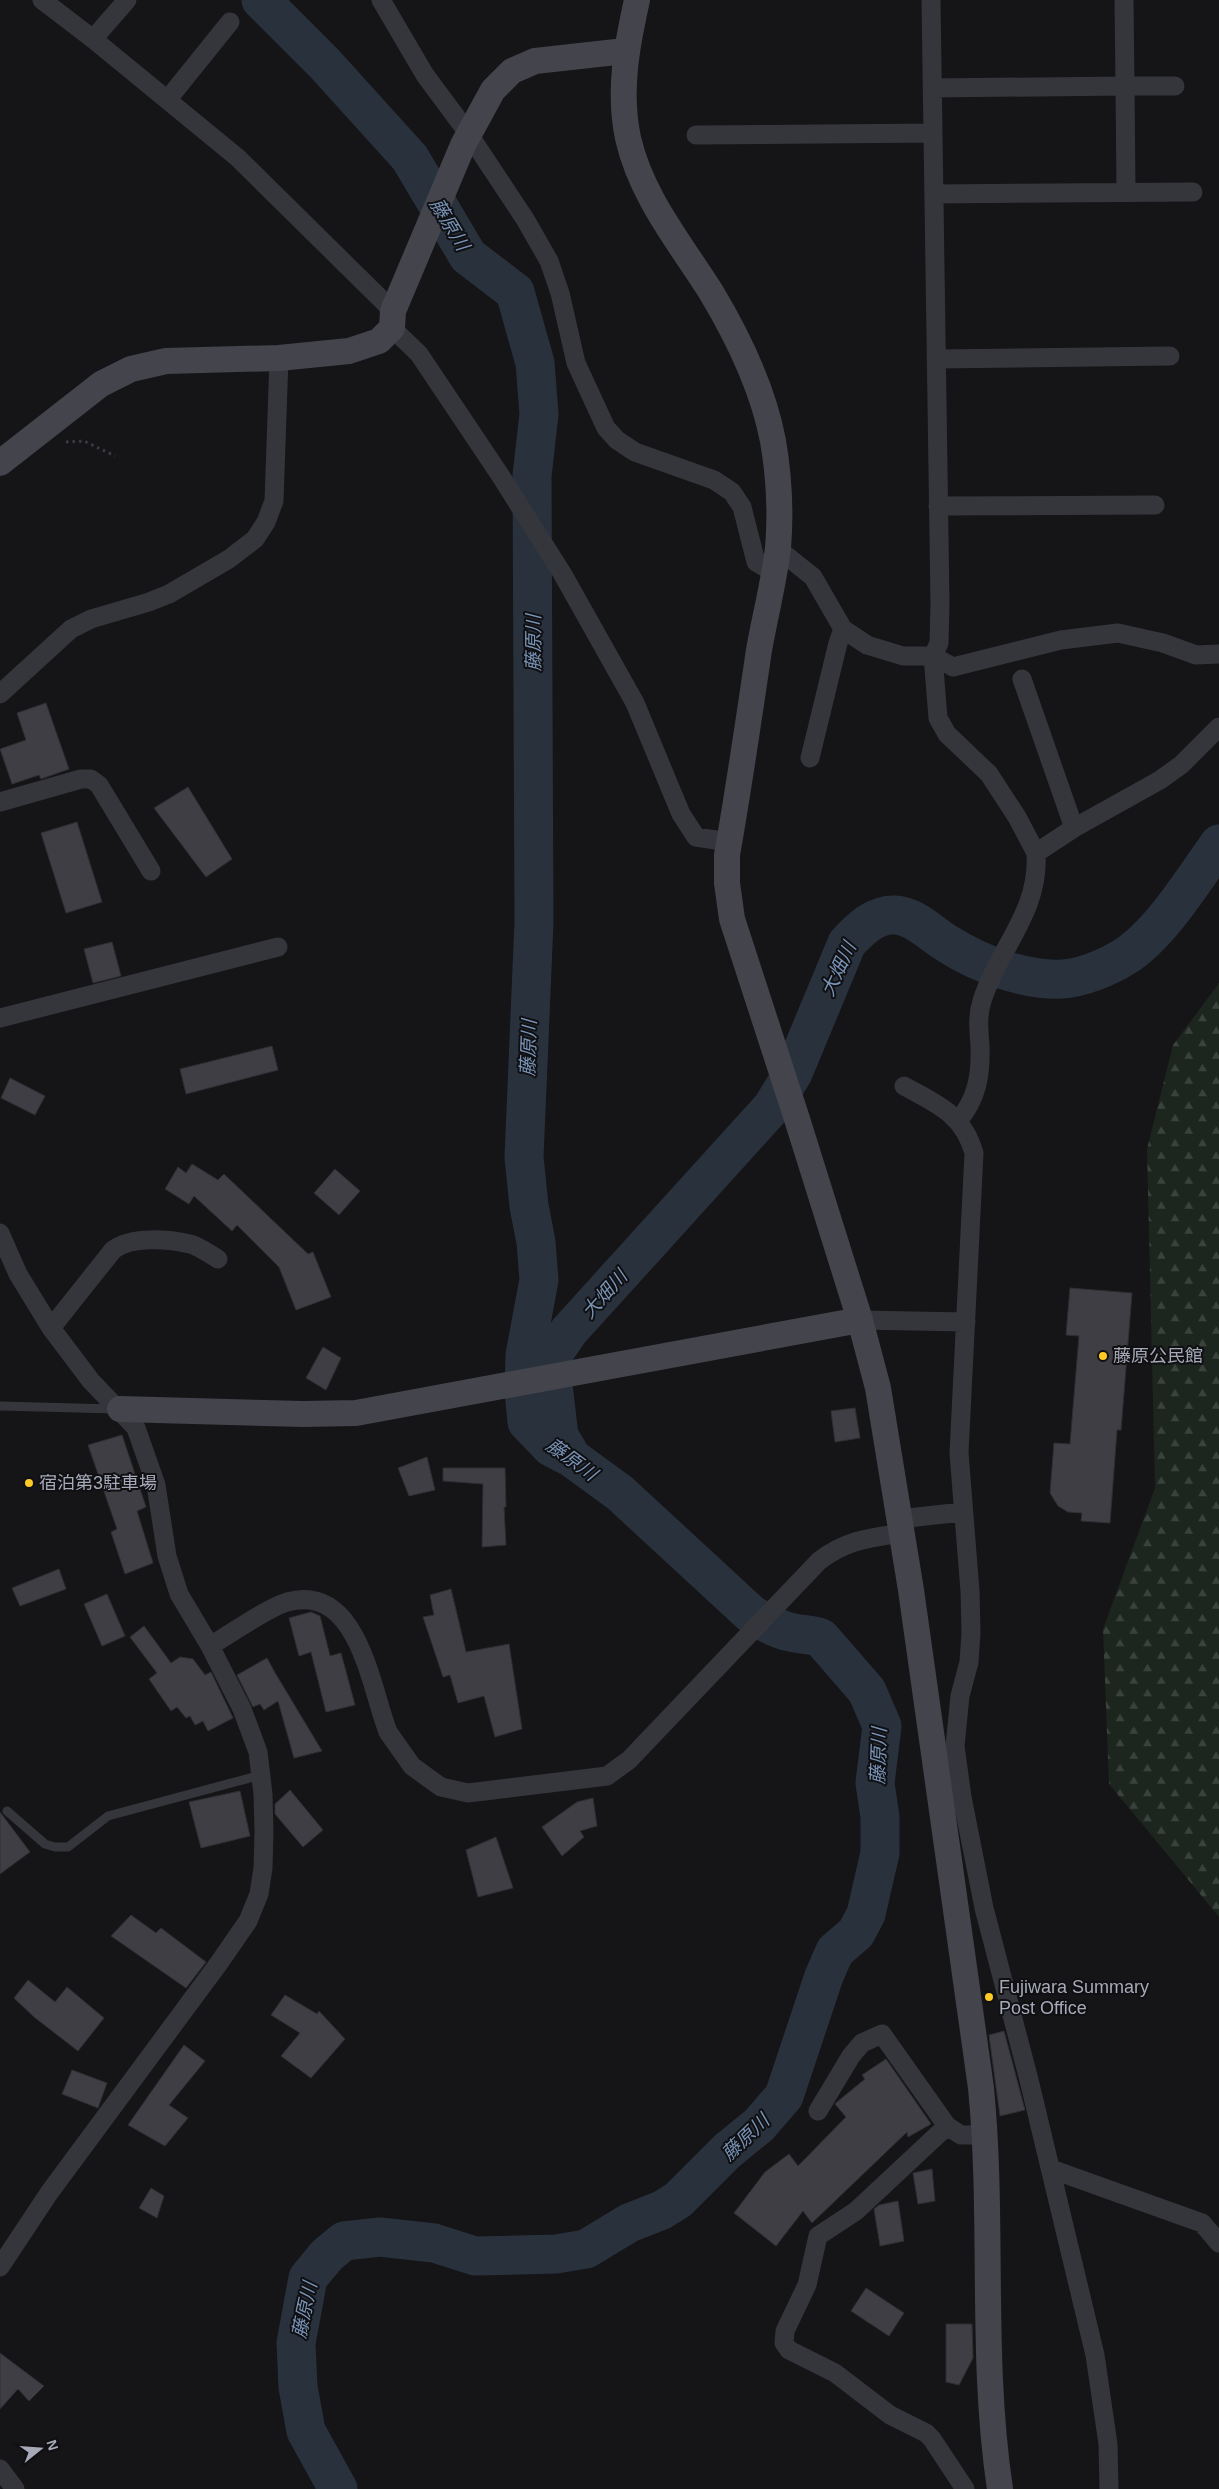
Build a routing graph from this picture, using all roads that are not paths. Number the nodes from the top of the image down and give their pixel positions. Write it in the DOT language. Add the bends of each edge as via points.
graph roads {
  1 [pos="42,0"];
  2 [pos="127,0"];
  3 [pos="381,0"];
  4 [pos="637,0"];
  5 [pos="931,0"];
  6 [pos="1124,0"];
  7 [pos="230,22"];
  8 [pos="93,39"];
  9 [pos="625,51"];
  10 [pos="1125,86"];
  11 [pos="1176,86"];
  12 [pos="932,88"];
  13 [pos="168,100"];
  14 [pos="933,133"];
  15 [pos="696,135"];
  16 [pos="466,139"];
  17 [pos="1126,192"];
  18 [pos="1193,192"];
  19 [pos="934,194"];
  20 [pos="392,320"];
  21 [pos="1170,356"];
  22 [pos="279,358"];
  23 [pos="936,359"];
  24 [pos="0,463"];
  25 [pos="1155,505"];
  26 [pos="938,506"];
  27 [pos="775,561"];
  28 [pos="844,630"];
  29 [pos="1219,654"];
  30 [pos="933,656"];
  31 [pos="1022,679"];
  32 [pos="0,694"];
  33 [pos="1219,727"];
  34 [pos="810,758"];
  35 [pos="0,802"];
  36 [pos="1074,828"];
  37 [pos="729,842"];
  38 [pos="1036,853"];
  39 [pos="152,870"];
  40 [pos="278,947"];
  41 [pos="0,1018"];
  42 [pos="904,1086"];
  43 [pos="958,1121"];
  44 [pos="0,1233"];
  45 [pos="218,1259"];
  46 [pos="860,1320"];
  47 [pos="966,1322"];
  48 [pos="51,1328"];
  49 [pos="0,1406"];
  50 [pos="120,1409"];
  51 [pos="962,1512"];
  52 [pos="900,1526"];
  53 [pos="210,1646"];
  54 [pos="261,1776"];
  55 [pos="6,1811"];
  56 [pos="818,2111"];
  57 [pos="947,2126"];
  58 [pos="986,2135"];
  59 [pos="1051,2169"];
  60 [pos="1219,2243"];
  61 [pos="0,2267"];
  62 [pos="0,2468"];
  63 [pos="15,2489"];
  64 [pos="964,2489"];
  65 [pos="1000,2489"];
  66 [pos="1109,2489"];
  1 -- 8 [label="street"];
  2 -- 8 [label="street"];
  3 -- 16 [label="street"];
  4 -- 9 [label="street"];
  5 -- 12 [label="street"];
  6 -- 10 [label="street"];
  7 -- 13 [label="street"];
  8 -- 13 [label="street"];
  9 -- 16 [label="street" via="535,61 512,71 493,90"];
  9 -- 27 [label="street" via="627,130 641,176 663,220 739,340 772,438 780,488"];
  10 -- 11 [label="street"];
  10 -- 12 [label="street"];
  10 -- 17 [label="street"];
  12 -- 14 [label="street"];
  13 -- 20 [label="street" via="238,158"];
  14 -- 15 [label="street"];
  14 -- 19 [label="street"];
  16 -- 20 [label="street"];
  16 -- 27 [label="street" via="525,219 549,261 576,363 606,428 616,440 635,452 714,480 732,492 742,507 756,562"];
  17 -- 18 [label="street"];
  17 -- 19 [label="street"];
  19 -- 23 [label="street"];
  20 -- 22 [label="street" via="379,341 349,351"];
  20 -- 37 [label="street" via="419,354 500,474 562,573 635,703 681,814 696,837"];
  21 -- 23 [label="street"];
  22 -- 24 [label="street" via="166,361 131,369 100,384"];
  22 -- 32 [label="street" via="274,500 255,539 229,559 169,594 90,619 71,629"];
  23 -- 26 [label="street"];
  25 -- 26 [label="street"];
  26 -- 30 [label="street" via="939,643"];
  27 -- 28 [label="street" via="813,577"];
  27 -- 37 [label="street"];
  28 -- 30 [label="street" via="867,645 903,656"];
  28 -- 34 [label="street"];
  29 -- 30 [label="street" via="1196,655 1163,643 1118,633 1061,640 953,667"];
  30 -- 38 [label="street" via="938,718 947,734 989,774"];
  31 -- 36 [label="street"];
  33 -- 36 [label="street" via="1167,775"];
  35 -- 39 [label="street" via="91,778"];
  36 -- 38 [label="street"];
  37 -- 46 [label="street" via="727,883 732,919"];
  38 -- 43 [label="street" via="1037,871 1032,894 1016,934 981,1002 976,1092"];
  40 -- 41 [label="street"];
  42 -- 43 [label="street" via="946,1110"];
  43 -- 47 [label="street" via="970,1136 974,1153"];
  44 -- 48 [label="street" via="18,1274"];
  45 -- 48 [label="street" via="192,1244 132,1240 122,1243"];
  46 -- 47 [label="street"];
  46 -- 50 [label="street" via="356,1413"];
  46 -- 52 [label="street" via="878,1388"];
  47 -- 51 [label="street" via="959,1453"];
  48 -- 50 [label="street" via="91,1381"];
  49 -- 50 [label="lane"];
  50 -- 53 [label="street" via="136,1428 148,1458 156,1484 167,1556 179,1594"];
  51 -- 52 [label="street"];
  51 -- 59 [label="street" via="971,1633 969,1662 960,1696 956,1755 984,1908"];
  52 -- 53 [label="street" via="834,1549 784,1596 629,1760 607,1776 468,1793 441,1787 412,1766 396,1745 385,1724 355,1635 333,1609 320,1602 286,1602"];
  52 -- 58 [label="street"];
  53 -- 54 [label="street" via="242,1709 258,1752"];
  54 -- 55 [label="lane" via="108,1816 68,1847 45,1844"];
  54 -- 61 [label="street" via="263,1868 259,1894 248,1921 49,2193"];
  56 -- 57 [label="street" via="851,2056 862,2043 882,2034"];
  57 -- 58 [label="street" via="961,2135"];
  57 -- 64 [label="street" via="856,2211 818,2236 808,2285 785,2331 784,2343 789,2350 835,2373 890,2415 926,2433"];
  58 -- 65 [label="street" via="990,2376"];
  59 -- 60 [label="street" via="1202,2223"];
  59 -- 66 [label="street" via="1095,2355 1108,2444"];
  62 -- 63 [label="street"];
}
